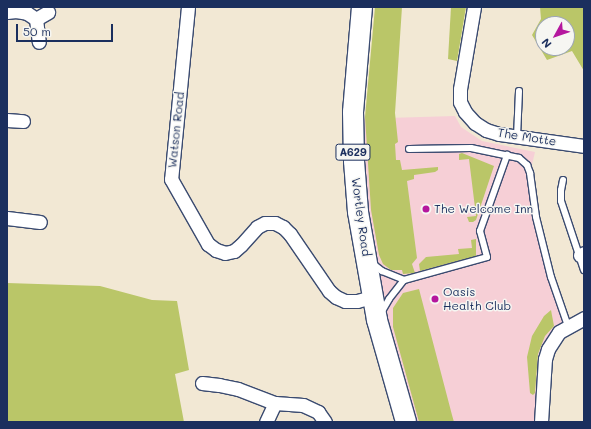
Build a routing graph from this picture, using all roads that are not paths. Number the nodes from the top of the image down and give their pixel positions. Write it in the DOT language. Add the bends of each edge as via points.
graph roads {
  1 [pos="188,7"];
  2 [pos="362,7"];
  3 [pos="474,7"];
  4 [pos="7,12"];
  5 [pos="48,12"];
  6 [pos="36,19"];
  7 [pos="39,42"];
  8 [pos="519,91"];
  9 [pos="7,120"];
  10 [pos="23,121"];
  11 [pos="517,137"];
  12 [pos="584,146"];
  13 [pos="409,149"];
  14 [pos="507,155"];
  15 [pos="563,180"];
  16 [pos="7,218"];
  17 [pos="40,222"];
  18 [pos="582,254"];
  19 [pos="366,258"];
  20 [pos="584,270"];
  21 [pos="404,280"];
  22 [pos="372,297"];
  23 [pos="584,318"];
  24 [pos="377,320"];
  25 [pos="568,326"];
  26 [pos="202,383"];
  27 [pos="275,403"];
  28 [pos="266,422"];
  29 [pos="325,422"];
  30 [pos="406,422"];
  31 [pos="541,422"];
  1 -- 22 [label="street, Watson Road" via="171,179 208,244 225,253 234,251 257,227 265,223 275,223 290,234 329,291 336,297 345,301"];
  2 -- 19 [label="main road, Wortley Road / A629" via="353,126 358,212"];
  3 -- 11 [label="street, The Motte" via="460,102 465,112 481,126 499,134"];
  4 -- 6 [label="street" via="22,12"];
  5 -- 6 [label="street"];
  6 -- 7 [label="street"];
  8 -- 11 [label="lane"];
  9 -- 10 [label="street"];
  11 -- 12 [label="street, The Motte"];
  13 -- 14 [label="lane" via="471,148"];
  14 -- 21 [label="lane" via="480,231 487,257"];
  14 -- 25 [label="lane" via="519,158 527,165 530,173 536,217 551,277"];
  15 -- 18 [label="lane" via="562,201"];
  16 -- 17 [label="street"];
  18 -- 20 [label="lane"];
  19 -- 21 [label="lane" via="382,271"];
  19 -- 22 [label="main road, Wortley Road / A629"];
  21 -- 24 [label="lane" via="388,299"];
  22 -- 24 [label="main road, Wortley Road / A629"];
  23 -- 25 [label="street"];
  24 -- 30 [label="main road, Wortley Road / A629"];
  25 -- 31 [label="street" via="559,332 545,359"];
  26 -- 27 [label="street" via="238,389"];
  27 -- 28 [label="street"];
  27 -- 29 [label="street" via="304,404 318,412"];
}
